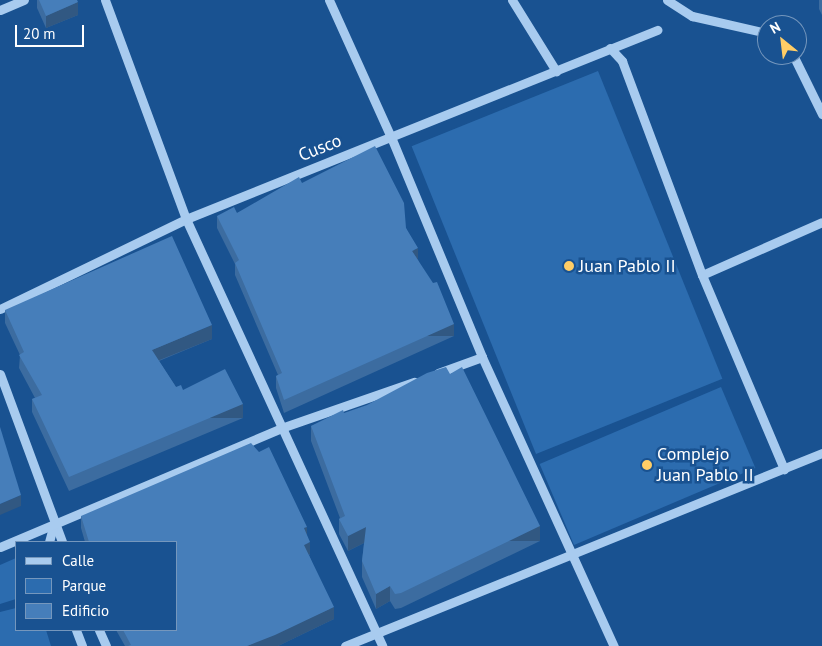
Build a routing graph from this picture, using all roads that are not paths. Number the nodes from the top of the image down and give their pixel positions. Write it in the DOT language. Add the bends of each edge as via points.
graph roads {
  1 [pos="24,0"];
  2 [pos="104,0"];
  3 [pos="329,0"];
  4 [pos="512,0"];
  5 [pos="667,0"];
  6 [pos="0,10"];
  7 [pos="657,30"];
  8 [pos="757,31"];
  9 [pos="610,48"];
  10 [pos="798,65"];
  11 [pos="556,70"];
  12 [pos="822,114"];
  13 [pos="392,136"];
  14 [pos="186,219"];
  15 [pos="822,222"];
  16 [pos="702,275"];
  17 [pos="0,308"];
  18 [pos="482,358"];
  19 [pos="0,374"];
  20 [pos="284,427"];
  21 [pos="822,453"];
  22 [pos="784,469"];
  23 [pos="54,522"];
  24 [pos="49,541"];
  25 [pos="62,541"];
  26 [pos="0,547"];
  27 [pos="571,558"];
  28 [pos="76,631"];
  29 [pos="99,631"];
  30 [pos="377,633"];
  31 [pos="82,646"];
  32 [pos="106,646"];
  33 [pos="345,646"];
  34 [pos="382,646"];
  35 [pos="614,646"];
  1 -- 6 [label="street"];
  2 -- 14 [label="street"];
  3 -- 13 [label="street"];
  4 -- 11 [label="street"];
  5 -- 8 [label="street" via="692,16"];
  7 -- 9 [label="street, Cusco"];
  9 -- 11 [label="street, Cusco"];
  9 -- 16 [label="street" via="622,61"];
  10 -- 12 [label="street"];
  11 -- 13 [label="street, Cusco"];
  13 -- 14 [label="street, Cusco"];
  13 -- 18 [label="street"];
  14 -- 17 [label="street, Cusco"];
  14 -- 20 [label="street"];
  15 -- 16 [label="street"];
  16 -- 22 [label="street"];
  18 -- 20 [label="street"];
  18 -- 27 [label="street"];
  19 -- 23 [label="street"];
  20 -- 23 [label="street"];
  20 -- 30 [label="street"];
  21 -- 22 [label="street"];
  22 -- 27 [label="street"];
  23 -- 24 [label="street"];
  23 -- 25 [label="street"];
  23 -- 26 [label="street"];
  27 -- 30 [label="street"];
  27 -- 35 [label="street"];
  28 -- 31 [label="street"];
  29 -- 32 [label="street"];
  30 -- 33 [label="street"];
  30 -- 34 [label="street"];
}
